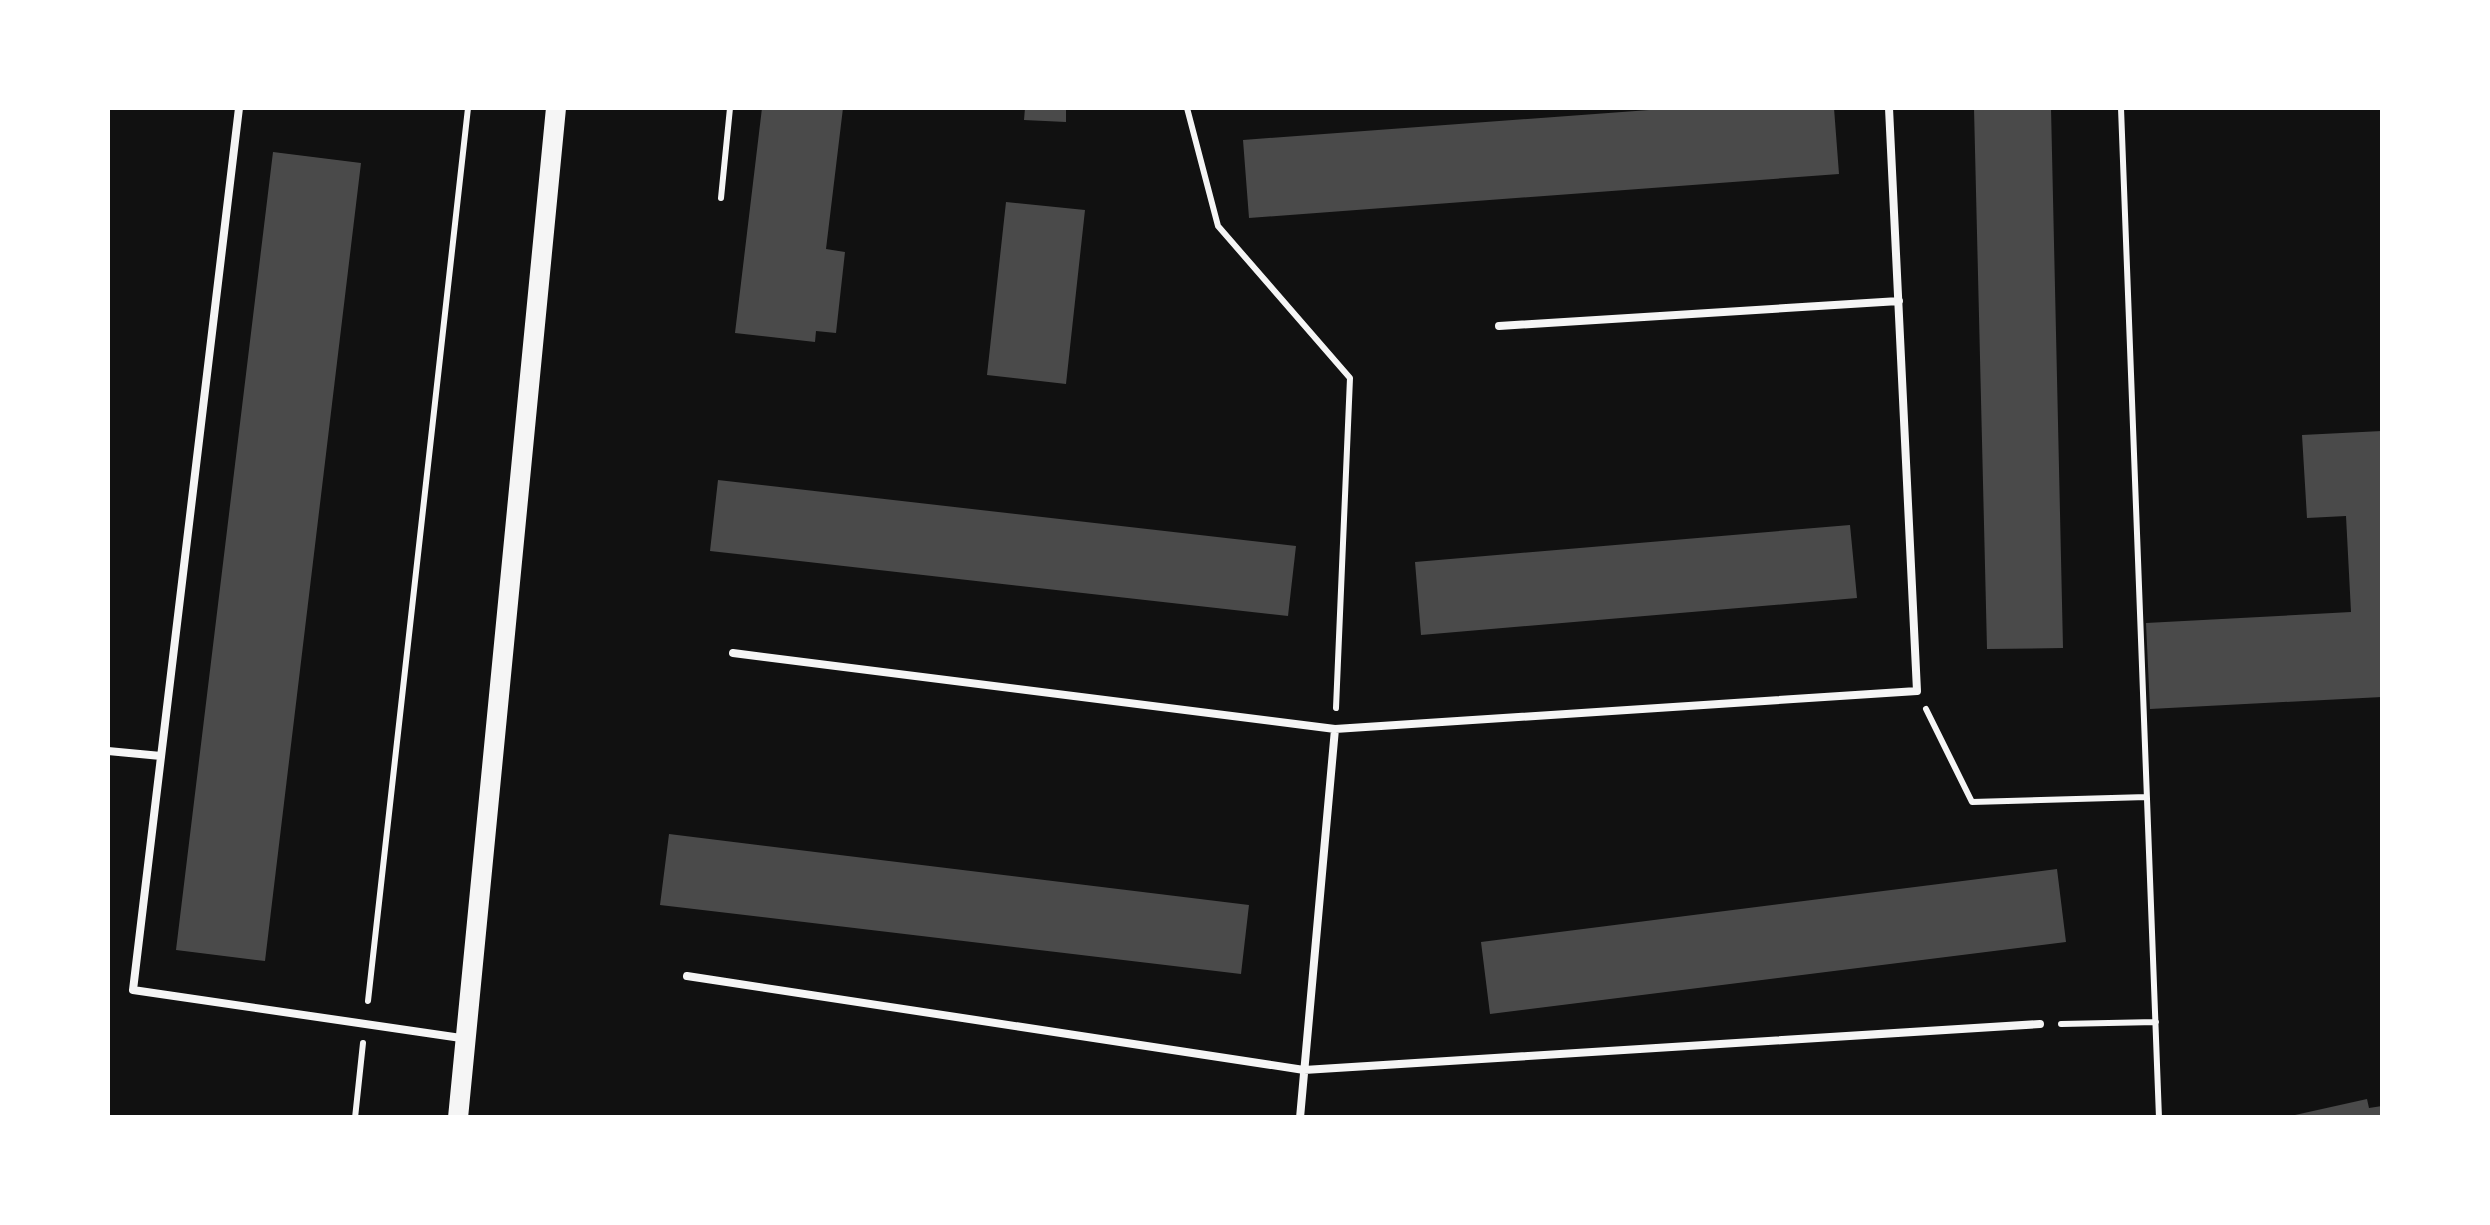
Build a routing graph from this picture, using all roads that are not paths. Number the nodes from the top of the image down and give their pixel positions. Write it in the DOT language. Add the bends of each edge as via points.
graph roads {
  1 [pos="240,108"];
  2 [pos="556,108"];
  3 [pos="1890,108"];
  4 [pos="1898,301"];
  5 [pos="1499,326"];
  6 [pos="732,653"];
  7 [pos="1335,729"];
  8 [pos="108,751"];
  9 [pos="161,756"];
  10 [pos="687,976"];
  11 [pos="2040,1024"];
  12 [pos="466,1038"];
  13 [pos="1304,1070"];
  14 [pos="458,1118"];
  15 [pos="1300,1118"];
  1 -- 9 [label="lane"];
  2 -- 12 [label="main road"];
  3 -- 4 [label="lane"];
  4 -- 5 [label="lane"];
  4 -- 7 [label="lane" via="1916,690"];
  6 -- 7 [label="lane"];
  7 -- 13 [label="lane"];
  8 -- 9 [label="lane"];
  9 -- 12 [label="lane" via="133,990"];
  10 -- 13 [label="lane"];
  11 -- 13 [label="lane"];
  12 -- 14 [label="main road"];
  13 -- 15 [label="lane"];
}
